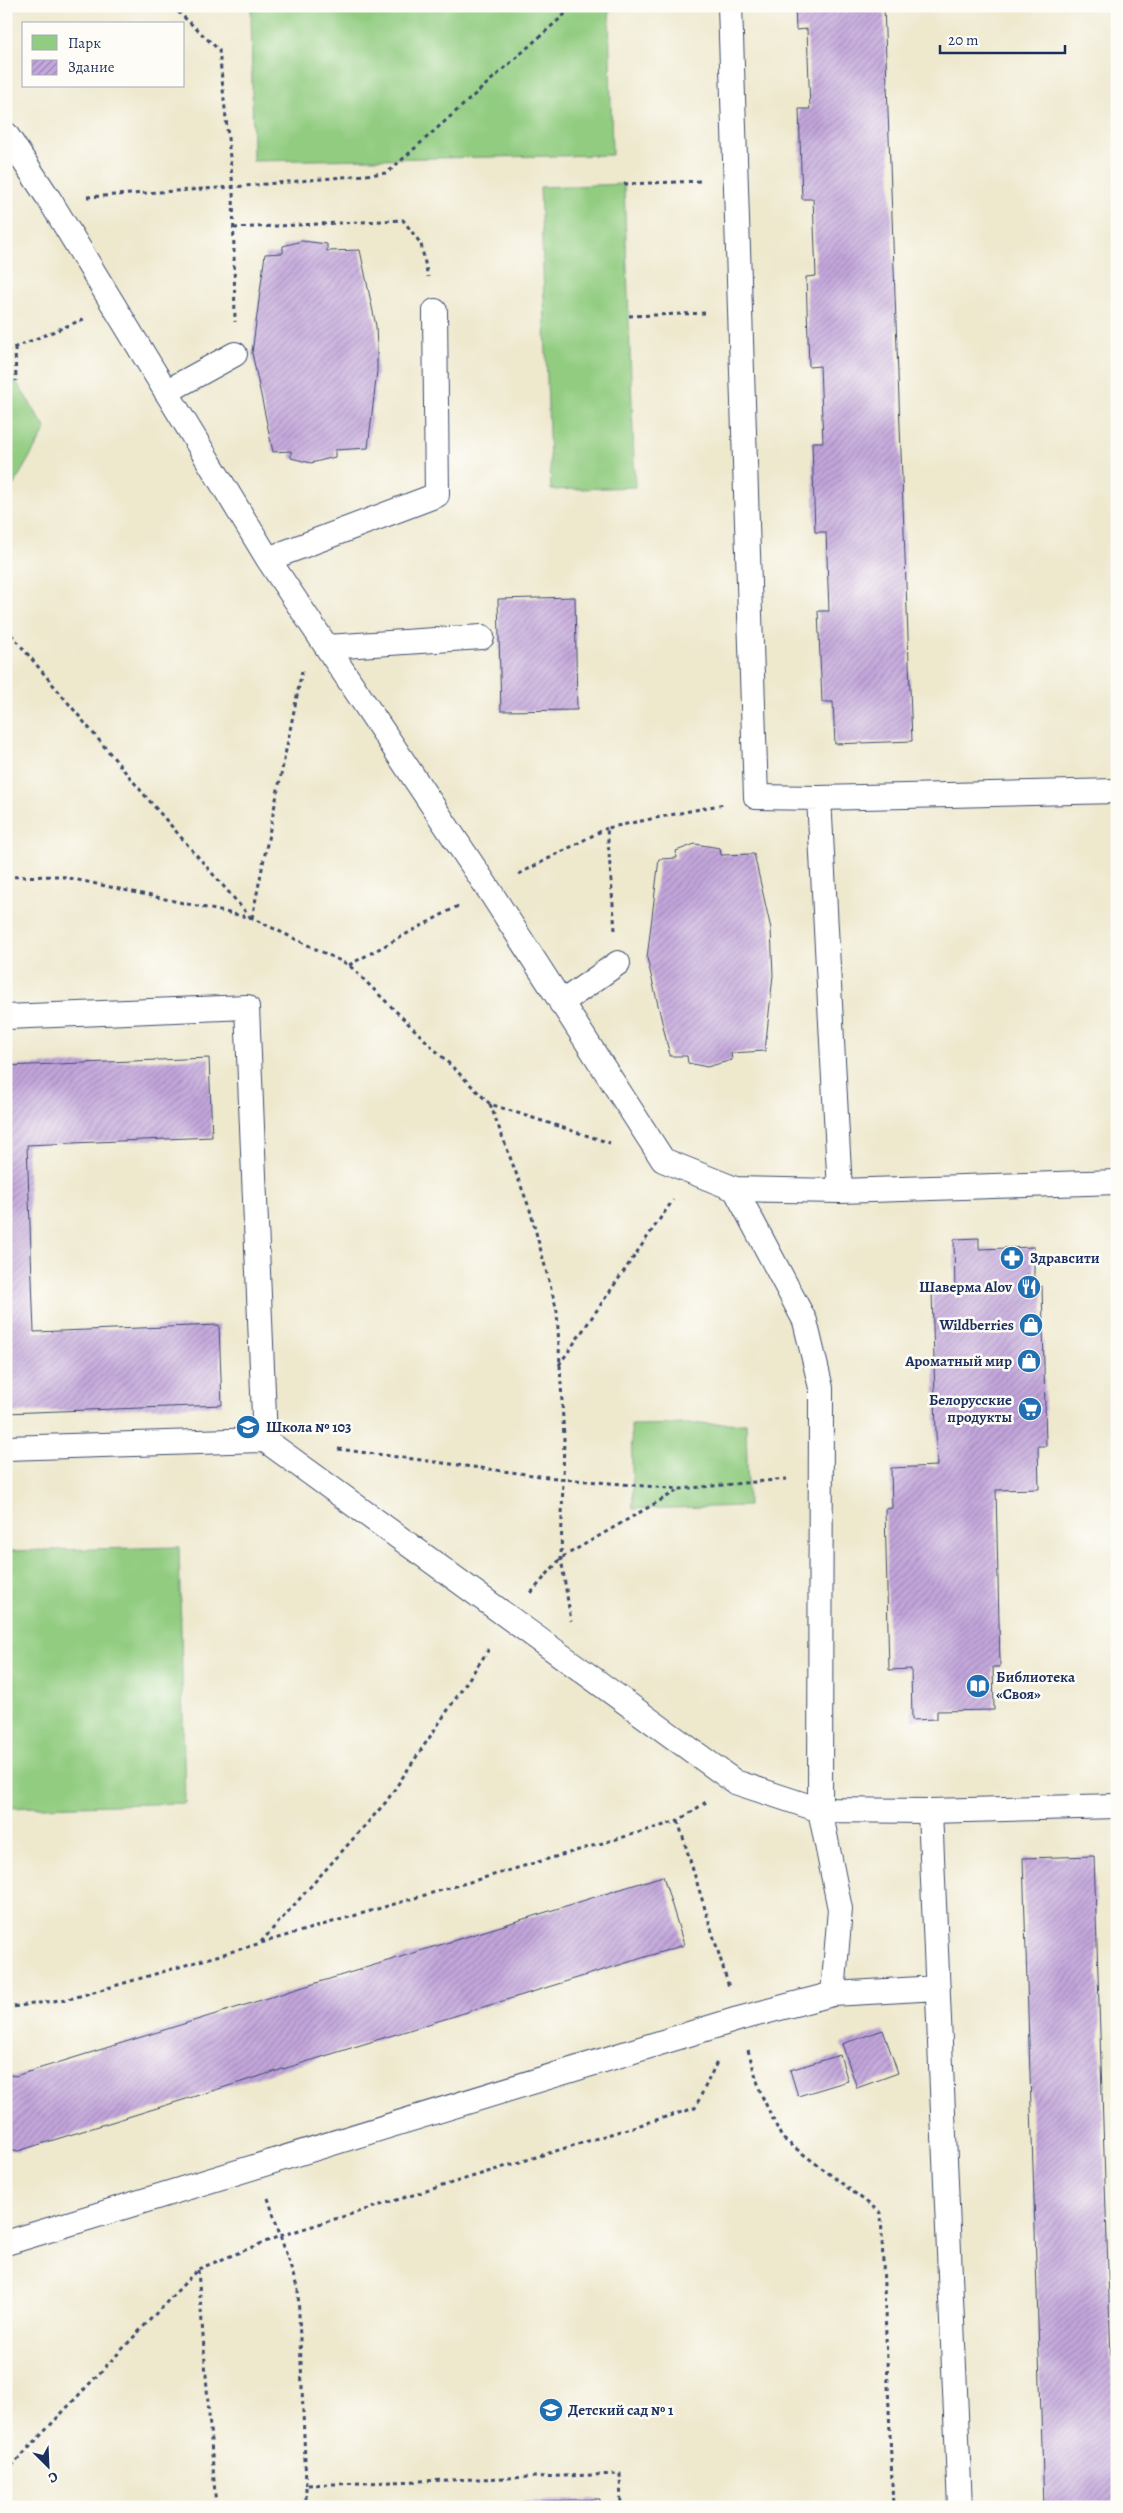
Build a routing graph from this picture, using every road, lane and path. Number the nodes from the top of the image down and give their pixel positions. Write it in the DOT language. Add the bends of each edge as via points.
graph roads {
  1 [pos="172,6"];
  2 [pos="574,6"];
  3 [pos="730,6"];
  4 [pos="6,134"];
  5 [pos="735,180"];
  6 [pos="624,184"];
  7 [pos="233,187"];
  8 [pos="49,199"];
  9 [pos="234,228"];
  10 [pos="114,306"];
  11 [pos="435,312"];
  12 [pos="740,312"];
  13 [pos="629,316"];
  14 [pos="14,348"];
  15 [pos="6,351"];
  16 [pos="235,354"];
  17 [pos="16,381"];
  18 [pos="166,392"];
  19 [pos="268,559"];
  20 [pos="312,624"];
  21 [pos="6,628"];
  22 [pos="482,637"];
  23 [pos="327,647"];
  24 [pos="1117,791"];
  25 [pos="756,797"];
  26 [pos="819,798"];
  27 [pos="6,877"];
  28 [pos="252,918"];
  29 [pos="618,963"];
  30 [pos="561,1002"];
  31 [pos="6,1017"];
  32 [pos="490,1104"];
  33 [pos="663,1160"];
  34 [pos="692,1174"];
  35 [pos="1117,1182"];
  36 [pos="735,1189"];
  37 [pos="840,1191"];
  38 [pos="559,1366"];
  39 [pos="265,1440"];
  40 [pos="6,1448"];
  41 [pos="332,1448"];
  42 [pos="820,1476"];
  43 [pos="562,1478"];
  44 [pos="680,1489"];
  45 [pos="560,1558"];
  46 [pos="509,1618"];
  47 [pos="579,1668"];
  48 [pos="736,1782"];
  49 [pos="1117,1806"];
  50 [pos="820,1810"];
  51 [pos="930,1810"];
  52 [pos="678,1821"];
  53 [pos="260,1943"];
  54 [pos="938,1988"];
  55 [pos="834,1994"];
  56 [pos="6,2008"];
  57 [pos="738,2019"];
  58 [pos="258,2166"];
  59 [pos="280,2236"];
  60 [pos="6,2243"];
  61 [pos="198,2269"];
  62 [pos="6,2472"];
  63 [pos="306,2485"];
  64 [pos="216,2507"];
  65 [pos="306,2507"];
  66 [pos="621,2507"];
  67 [pos="893,2507"];
  68 [pos="960,2507"];
  1 -- 7 [label="path" via="220,50"];
  2 -- 7 [label="path" via="388,173"];
  3 -- 5 [label="lane"];
  4 -- 8 [label="lane"];
  5 -- 6 [label="path"];
  5 -- 12 [label="lane"];
  7 -- 8 [label="path"];
  7 -- 9 [label="path"];
  8 -- 10 [label="lane"];
  9 -- 11 [label="path" via="404,220 421,244"];
  9 -- 16 [label="path"];
  10 -- 14 [label="path"];
  10 -- 18 [label="lane"];
  11 -- 19 [label="lane" via="437,495"];
  12 -- 13 [label="path"];
  12 -- 25 [label="lane"];
  14 -- 15 [label="path"];
  14 -- 17 [label="path"];
  16 -- 18 [label="lane"];
  18 -- 19 [label="lane"];
  19 -- 20 [label="lane"];
  20 -- 23 [label="lane"];
  20 -- 28 [label="path"];
  21 -- 28 [label="path"];
  22 -- 23 [label="lane"];
  23 -- 30 [label="lane"];
  24 -- 26 [label="lane"];
  25 -- 26 [label="lane"];
  25 -- 29 [label="path" via="607,828"];
  26 -- 37 [label="lane"];
  27 -- 28 [label="path" via="60,876"];
  28 -- 32 [label="path" via="349,965"];
  29 -- 30 [label="lane"];
  30 -- 33 [label="lane"];
  31 -- 39 [label="lane" via="247,1007"];
  32 -- 33 [label="path"];
  32 -- 38 [label="path" via="530,1210 557,1310"];
  33 -- 34 [label="lane"];
  34 -- 36 [label="lane"];
  34 -- 38 [label="path"];
  35 -- 37 [label="lane"];
  36 -- 37 [label="lane"];
  36 -- 42 [label="lane" via="805,1321 821,1388"];
  38 -- 43 [label="path" via="564,1438"];
  39 -- 40 [label="lane"];
  39 -- 46 [label="lane"];
  41 -- 43 [label="path"];
  42 -- 44 [label="path"];
  42 -- 50 [label="lane"];
  43 -- 44 [label="path"];
  43 -- 45 [label="path"];
  44 -- 45 [label="path"];
  45 -- 46 [label="path"];
  45 -- 47 [label="path"];
  46 -- 47 [label="lane"];
  46 -- 53 [label="path" via="386,1802"];
  47 -- 48 [label="lane"];
  48 -- 50 [label="lane"];
  48 -- 52 [label="path"];
  49 -- 51 [label="lane"];
  50 -- 51 [label="lane"];
  50 -- 55 [label="lane" via="840,1909"];
  51 -- 54 [label="lane"];
  52 -- 53 [label="path"];
  52 -- 57 [label="path"];
  53 -- 56 [label="path" via="72,1998"];
  54 -- 55 [label="lane"];
  54 -- 68 [label="lane"];
  55 -- 57 [label="lane"];
  57 -- 58 [label="lane"];
  57 -- 59 [label="path" via="695,2108"];
  57 -- 67 [label="path" via="761,2094 782,2138 881,2213"];
  58 -- 59 [label="path"];
  58 -- 60 [label="lane"];
  59 -- 61 [label="path"];
  59 -- 63 [label="path" via="298,2290"];
  61 -- 62 [label="path"];
  61 -- 64 [label="path"];
  63 -- 65 [label="path"];
  63 -- 66 [label="path" via="620,2474"];
}
